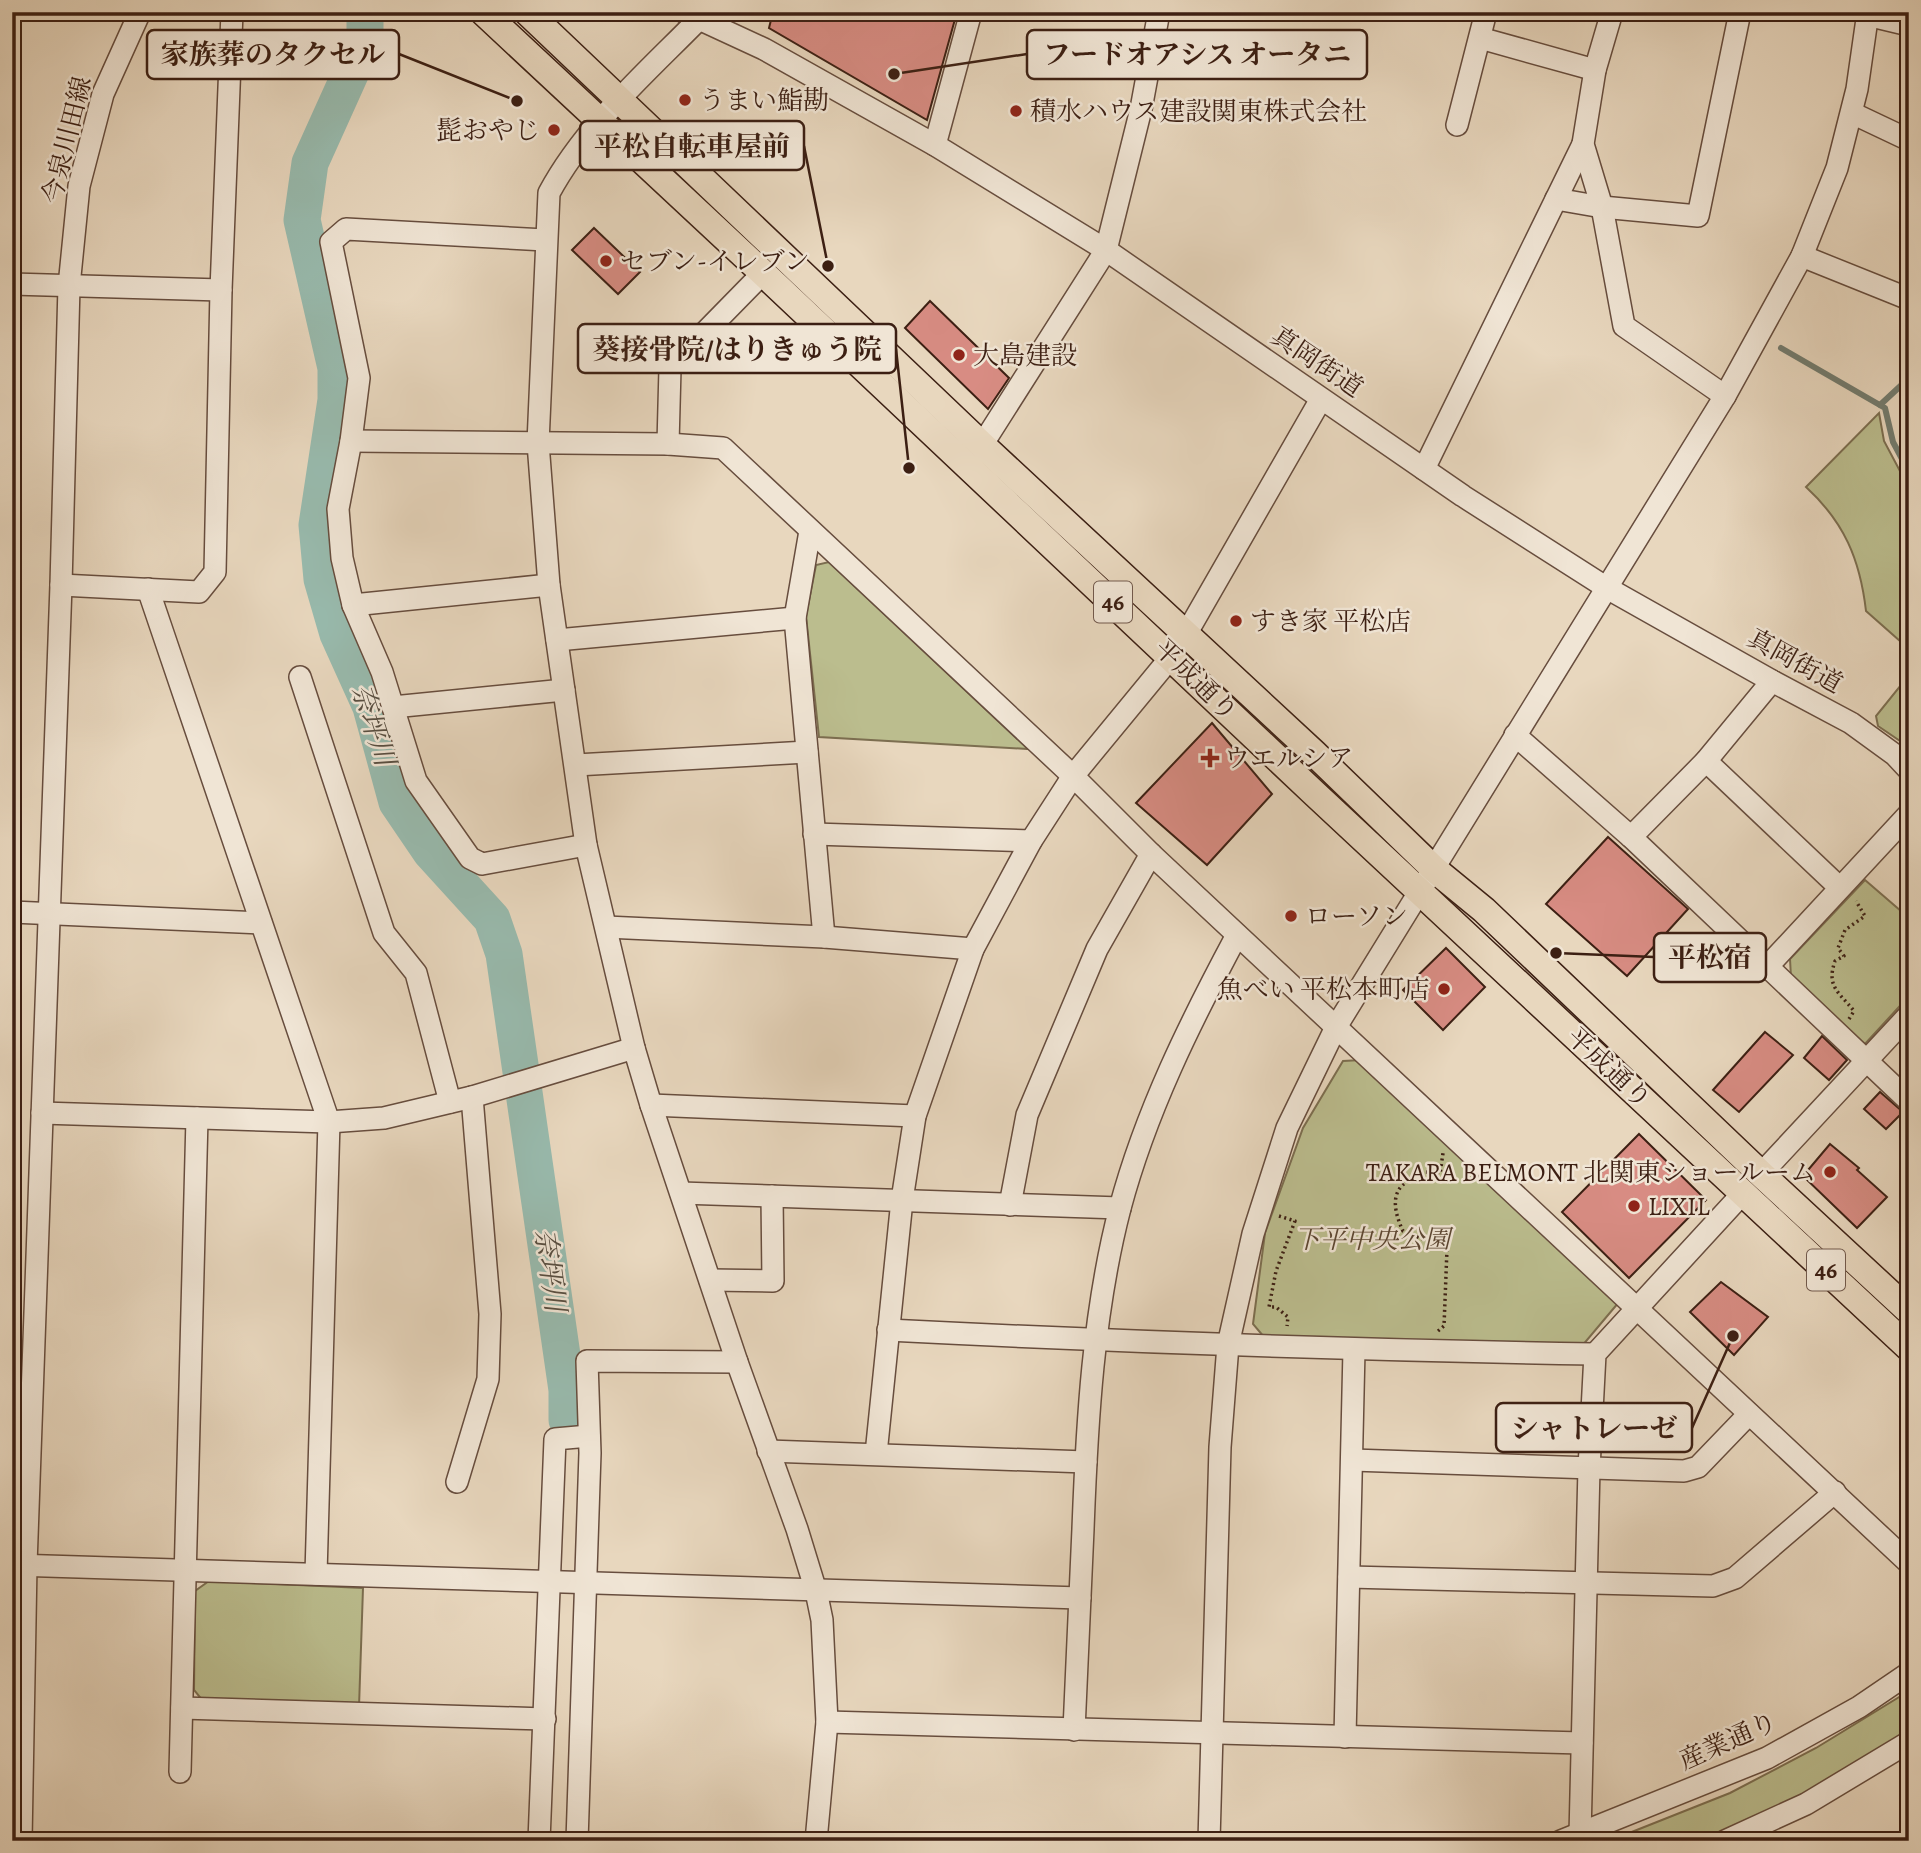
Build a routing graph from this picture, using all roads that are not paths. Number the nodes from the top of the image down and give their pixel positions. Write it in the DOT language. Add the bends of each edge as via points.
graph roads {
  1 [pos="140,12"];
  2 [pos="232,12"];
  3 [pos="483,12"];
  4 [pos="527,12"];
  5 [pos="971,12"];
  6 [pos="1159,12"];
  7 [pos="1486,12"];
  8 [pos="1612,12"];
  9 [pos="1740,12"];
  10 [pos="695,14"];
  11 [pos="1867,14"];
  12 [pos="1909,25"];
  13 [pos="1479,38"];
  14 [pos="1595,71"];
  15 [pos="620,100"];
  16 [pos="1852,113"];
  17 [pos="599,122"];
  18 [pos="1458,125"];
  19 [pos="1909,140"];
  20 [pos="1583,144"];
  21 [pos="935,145"];
  22 [pos="1556,199"];
  23 [pos="1602,207"];
  24 [pos="545,240"];
  25 [pos="1106,250"];
  26 [pos="1802,256"];
  27 [pos="763,272"];
  28 [pos="12,284"];
  29 [pos="69,286"];
  30 [pos="221,290"];
  31 [pos="1909,299"];
  32 [pos="1725,396"];
  33 [pos="1321,399"];
  34 [pos="351,441"];
  35 [pos="538,443"];
  36 [pos="668,444"];
  37 [pos="982,445"];
  38 [pos="1424,469"];
  39 [pos="810,531"];
  40 [pos="61,584"];
  41 [pos="549,585"];
  42 [pos="1607,588"];
  43 [pos="148,589"];
  44 [pos="354,605"];
  45 [pos="795,618"];
  46 [pos="557,640"];
  47 [pos="1178,646"];
  48 [pos="300,677"];
  49 [pos="1772,681"];
  50 [pos="564,690"];
  51 [pos="393,707"];
  52 [pos="1515,735"];
  53 [pos="807,752"];
  54 [pos="1706,761"];
  55 [pos="576,765"];
  56 [pos="1909,770"];
  57 [pos="1073,776"];
  58 [pos="1909,814"];
  59 [pos="814,834"];
  60 [pos="1631,837"];
  61 [pos="1031,841"];
  62 [pos="586,845"];
  63 [pos="1151,854"];
  64 [pos="1427,880"];
  65 [pos="1838,887"];
  66 [pos="12,912"];
  67 [pos="49,913"];
  68 [pos="261,923"];
  69 [pos="606,927"];
  70 [pos="1237,936"];
  71 [pos="824,937"];
  72 [pos="973,949"];
  73 [pos="1766,968"];
  74 [pos="1909,1015"];
  75 [pos="1336,1027"];
  76 [pos="634,1048"];
  77 [pos="1866,1061"];
  78 [pos="472,1097"];
  79 [pos="1909,1101"];
  80 [pos="450,1102"];
  81 [pos="651,1105"];
  82 [pos="42,1112"];
  83 [pos="915,1116"];
  84 [pos="197,1118"];
  85 [pos="329,1122"];
  86 [pos="1752,1184"];
  87 [pos="681,1193"];
  88 [pos="772,1196"];
  89 [pos="902,1200"];
  90 [pos="1010,1205"];
  91 [pos="1120,1208"];
  92 [pos="710,1280"];
  93 [pos="1636,1308"];
  94 [pos="1909,1311"];
  95 [pos="888,1330"];
  96 [pos="1096,1341"];
  97 [pos="1228,1345"];
  98 [pos="1909,1348"];
  99 [pos="1354,1350"];
  100 [pos="1595,1354"];
  101 [pos="737,1362"];
  102 [pos="1749,1414"];
  103 [pos="589,1436"];
  104 [pos="768,1451"];
  105 [pos="876,1454"];
  106 [pos="1352,1460"];
  107 [pos="1086,1462"];
  108 [pos="1589,1468"];
  109 [pos="457,1482"];
  110 [pos="1835,1492"];
  111 [pos="1909,1563"];
  112 [pos="19,1565"];
  113 [pos="185,1570"];
  114 [pos="316,1574"];
  115 [pos="1349,1577"];
  116 [pos="551,1582"];
  117 [pos="585,1583"];
  118 [pos="1586,1583"];
  119 [pos="816,1591"];
  120 [pos="1080,1598"];
  121 [pos="1909,1673"];
  122 [pos="182,1708"];
  123 [pos="545,1719"];
  124 [pos="827,1722"];
  125 [pos="1074,1730"];
  126 [pos="1212,1734"];
  127 [pos="1345,1737"];
  128 [pos="1909,1742"];
  129 [pos="1582,1743"];
  130 [pos="180,1773"];
  131 [pos="1571,1838"];
  132 [pos="20,1841"];
  133 [pos="539,1841"];
  134 [pos="577,1841"];
  135 [pos="816,1841"];
  136 [pos="1209,1841"];
  137 [pos="1726,1841"];
  1 -- 29 [label="street, 今泉川田線" via="103,94 82,173"];
  2 -- 30 [label="street"];
  3 -- 17 [label="main road, 平成通り / 46"];
  4 -- 15 [label="main road, 平成通り / 46"];
  5 -- 21 [label="street"];
  6 -- 25 [label="street"];
  7 -- 13 [label="street"];
  8 -- 14 [label="street"];
  9 -- 23 [label="street" via="1698,216"];
  10 -- 15 [label="street"];
  10 -- 21 [label="street, 真岡街道"];
  11 -- 12 [label="street"];
  11 -- 16 [label="street"];
  13 -- 14 [label="street"];
  13 -- 18 [label="street"];
  14 -- 20 [label="street"];
  15 -- 17 [label="street"];
  15 -- 37 [label="main road, 平成通り / 46"];
  16 -- 19 [label="street"];
  16 -- 26 [label="street" via="1837,168"];
  17 -- 24 [label="street" via="564,165 549,193"];
  17 -- 27 [label="main road, 平成通り / 46"];
  20 -- 22 [label="street"];
  20 -- 23 [label="street"];
  21 -- 25 [label="street, 真岡街道"];
  22 -- 23 [label="street"];
  22 -- 38 [label="street"];
  23 -- 32 [label="street" via="1624,326"];
  24 -- 34 [label="street" via="346,229 331,242 359,378"];
  24 -- 35 [label="street"];
  25 -- 33 [label="street, 真岡街道"];
  25 -- 37 [label="street"];
  26 -- 31 [label="street"];
  26 -- 32 [label="street"];
  27 -- 36 [label="street" via="670,368"];
  27 -- 47 [label="main road, 平成通り / 46"];
  28 -- 29 [label="street"];
  29 -- 30 [label="street"];
  29 -- 40 [label="street, 今泉川田線"];
  30 -- 43 [label="street" via="215,572 199,592"];
  32 -- 42 [label="street"];
  33 -- 38 [label="street, 真岡街道"];
  33 -- 47 [label="street"];
  34 -- 35 [label="street"];
  34 -- 44 [label="street" via="338,509 342,558"];
  35 -- 36 [label="street"];
  35 -- 41 [label="street"];
  36 -- 39 [label="street" via="723,448"];
  37 -- 47 [label="main road, 平成通り / 46"];
  38 -- 42 [label="street, 真岡街道"];
  39 -- 45 [label="street"];
  39 -- 57 [label="street"];
  40 -- 43 [label="street"];
  40 -- 67 [label="street, 今泉川田線"];
  41 -- 44 [label="street"];
  41 -- 46 [label="street"];
  42 -- 49 [label="street, 真岡街道"];
  42 -- 52 [label="street"];
  43 -- 68 [label="street"];
  44 -- 51 [label="street"];
  45 -- 46 [label="street"];
  45 -- 53 [label="street"];
  46 -- 50 [label="street"];
  47 -- 57 [label="street"];
  47 -- 64 [label="main road, 平成通り / 46" via="1314,753"];
  48 -- 80 [label="street" via="384,933 416,973"];
  49 -- 54 [label="street"];
  49 -- 56 [label="street, 真岡街道" via="1851,723"];
  50 -- 51 [label="street"];
  50 -- 55 [label="street"];
  51 -- 62 [label="street" via="415,781 470,858 482,864"];
  52 -- 60 [label="street"];
  52 -- 64 [label="street"];
  53 -- 55 [label="street"];
  53 -- 59 [label="street"];
  54 -- 60 [label="street"];
  54 -- 65 [label="street"];
  55 -- 62 [label="street"];
  57 -- 61 [label="street"];
  57 -- 63 [label="street"];
  58 -- 65 [label="street"];
  59 -- 61 [label="street"];
  59 -- 71 [label="street"];
  60 -- 73 [label="street"];
  61 -- 72 [label="street"];
  62 -- 69 [label="street"];
  63 -- 70 [label="street"];
  63 -- 90 [label="street" via="1097,949 1027,1115"];
  64 -- 75 [label="street"];
  64 -- 86 [label="main road, 平成通り / 46"];
  65 -- 73 [label="street"];
  66 -- 67 [label="street"];
  67 -- 68 [label="street"];
  67 -- 82 [label="street, 今泉川田線"];
  68 -- 85 [label="street"];
  69 -- 71 [label="street"];
  69 -- 76 [label="street"];
  70 -- 75 [label="street"];
  70 -- 91 [label="street" via="1195,1014 1148,1119"];
  71 -- 72 [label="street"];
  72 -- 83 [label="street"];
  73 -- 77 [label="street"];
  74 -- 77 [label="street"];
  75 -- 93 [label="street"];
  75 -- 97 [label="street" via="1287,1128 1253,1234"];
  76 -- 78 [label="street"];
  76 -- 81 [label="street"];
  77 -- 79 [label="street"];
  77 -- 86 [label="street"];
  78 -- 80 [label="street"];
  78 -- 109 [label="street" via="490,1314 488,1379"];
  80 -- 85 [label="street" via="384,1118"];
  81 -- 83 [label="street"];
  81 -- 87 [label="street"];
  82 -- 84 [label="street"];
  82 -- 112 [label="street, 今泉川田線"];
  83 -- 89 [label="street"];
  84 -- 85 [label="street"];
  84 -- 113 [label="street"];
  85 -- 114 [label="street"];
  86 -- 93 [label="street"];
  86 -- 94 [label="main road, 平成通り / 46"];
  86 -- 98 [label="main road, 平成通り / 46"];
  87 -- 88 [label="street"];
  87 -- 92 [label="street"];
  88 -- 89 [label="street"];
  88 -- 92 [label="street" via="773,1281"];
  89 -- 90 [label="street"];
  89 -- 95 [label="street"];
  90 -- 91 [label="street"];
  91 -- 96 [label="street"];
  92 -- 101 [label="street"];
  93 -- 100 [label="street"];
  93 -- 102 [label="street"];
  95 -- 96 [label="street"];
  95 -- 105 [label="street"];
  96 -- 97 [label="street"];
  96 -- 107 [label="street"];
  97 -- 99 [label="street"];
  97 -- 126 [label="street" via="1220,1447"];
  99 -- 100 [label="street"];
  99 -- 106 [label="street"];
  100 -- 108 [label="street"];
  101 -- 103 [label="street" via="587,1362"];
  101 -- 104 [label="street"];
  102 -- 108 [label="street" via="1699,1467 1684,1471"];
  102 -- 110 [label="street"];
  103 -- 116 [label="street" via="555,1439"];
  103 -- 117 [label="street"];
  104 -- 105 [label="street"];
  104 -- 119 [label="street"];
  105 -- 107 [label="street"];
  106 -- 108 [label="street"];
  106 -- 115 [label="street"];
  107 -- 120 [label="street"];
  108 -- 118 [label="street"];
  110 -- 111 [label="street"];
  110 -- 118 [label="street" via="1735,1578 1713,1587"];
  112 -- 113 [label="street"];
  112 -- 132 [label="street, 今泉川田線"];
  113 -- 114 [label="street"];
  113 -- 122 [label="street"];
  114 -- 116 [label="street"];
  115 -- 118 [label="street"];
  115 -- 127 [label="street"];
  116 -- 117 [label="street"];
  116 -- 123 [label="street"];
  117 -- 119 [label="street"];
  117 -- 134 [label="street"];
  118 -- 129 [label="street"];
  119 -- 120 [label="street"];
  119 -- 124 [label="street" via="822,1620"];
  120 -- 125 [label="street"];
  121 -- 131 [label="street, 産業通り" via="1767,1758"];
  122 -- 123 [label="street"];
  122 -- 130 [label="street"];
  123 -- 133 [label="street"];
  124 -- 125 [label="street"];
  124 -- 135 [label="street"];
  125 -- 126 [label="street"];
  126 -- 127 [label="street"];
  126 -- 136 [label="street"];
  127 -- 129 [label="street"];
  128 -- 137 [label="street" via="1806,1804"];
  129 -- 131 [label="street"];
}
